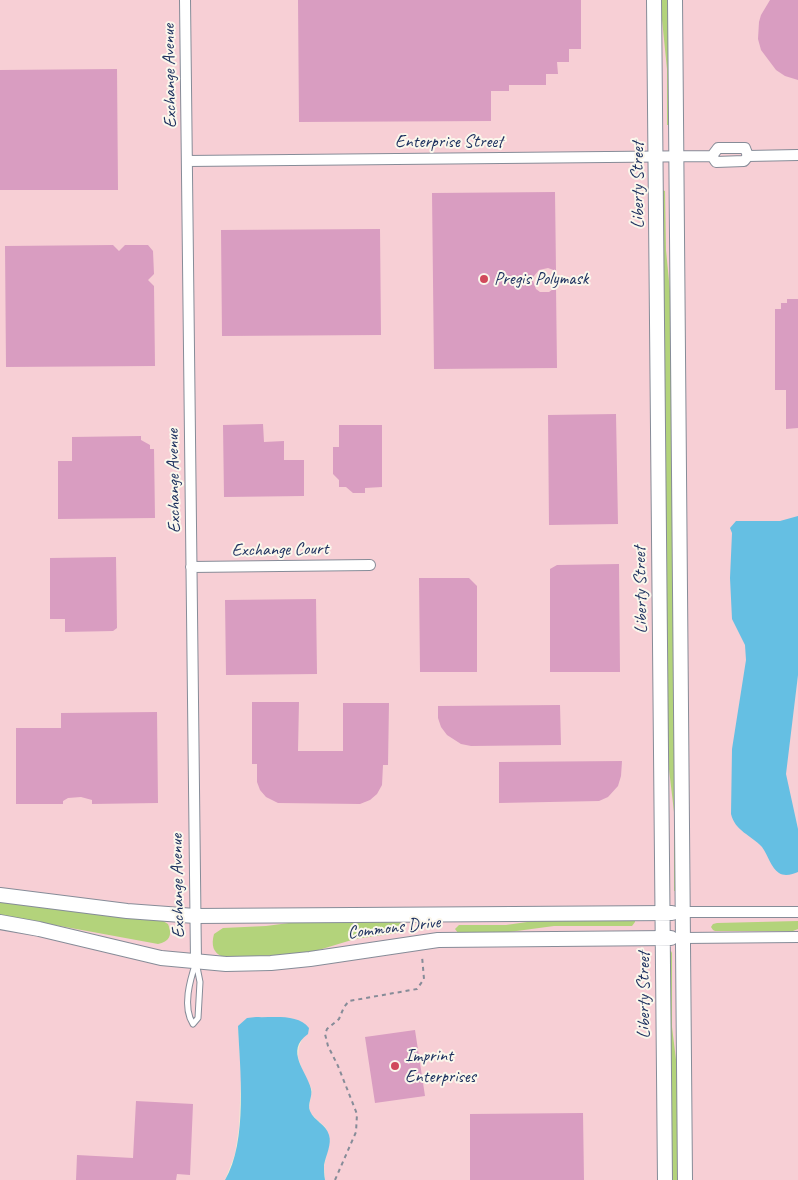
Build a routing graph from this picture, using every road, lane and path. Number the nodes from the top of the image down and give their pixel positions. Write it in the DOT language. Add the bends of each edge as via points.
graph roads {
  1 [pos="185,0"];
  2 [pos="654,0"];
  3 [pos="674,0"];
  4 [pos="798,155"];
  5 [pos="656,156"];
  6 [pos="676,156"];
  7 [pos="187,161"];
  8 [pos="370,565"];
  9 [pos="191,567"];
  10 [pos="0,895"];
  11 [pos="682,912"];
  12 [pos="798,912"];
  13 [pos="663,913"];
  14 [pos="195,916"];
  15 [pos="0,922"];
  16 [pos="798,936"];
  17 [pos="663,938"];
  18 [pos="683,938"];
  19 [pos="422,954"];
  20 [pos="196,962"];
  21 [pos="335,1180"];
  22 [pos="665,1180"];
  23 [pos="685,1180"];
  1 -- 7 [label="street, Exchange Avenue"];
  2 -- 5 [label="street, Liberty Street"];
  3 -- 6 [label="street"];
  4 -- 6 [label="street, Enterprise Street" via="748,156 744,161 726,162 716,162 712,156"];
  5 -- 6 [label="street, Enterprise Street"];
  5 -- 7 [label="street, Enterprise Street"];
  5 -- 13 [label="street, Liberty Street"];
  6 -- 11 [label="street"];
  7 -- 9 [label="street, Exchange Avenue"];
  8 -- 9 [label="street, Exchange Court"];
  9 -- 14 [label="street, Exchange Avenue"];
  10 -- 14 [label="street, Commons Drive"];
  11 -- 12 [label="street, Commons Drive"];
  11 -- 13 [label="street, Commons Drive"];
  11 -- 18 [label="street"];
  13 -- 14 [label="street, Commons Drive"];
  13 -- 17 [label="street, Liberty Street"];
  14 -- 20 [label="street, Exchange Avenue"];
  15 -- 20 [label="street, Commons Drive" via="39,928 144,954"];
  16 -- 18 [label="street, Commons Drive"];
  17 -- 18 [label="street, Commons Drive"];
  17 -- 20 [label="street, Commons Drive" via="438,940 271,963"];
  17 -- 22 [label="street, Liberty Street"];
  18 -- 23 [label="street"];
  19 -- 21 [label="path" via="424,979 417,989 349,1001 325,1034 357,1114 356,1132"];
  20 -- 20 [label="lane" via="190,981 188,1016 193,1024 198,1018 200,982"];
}
